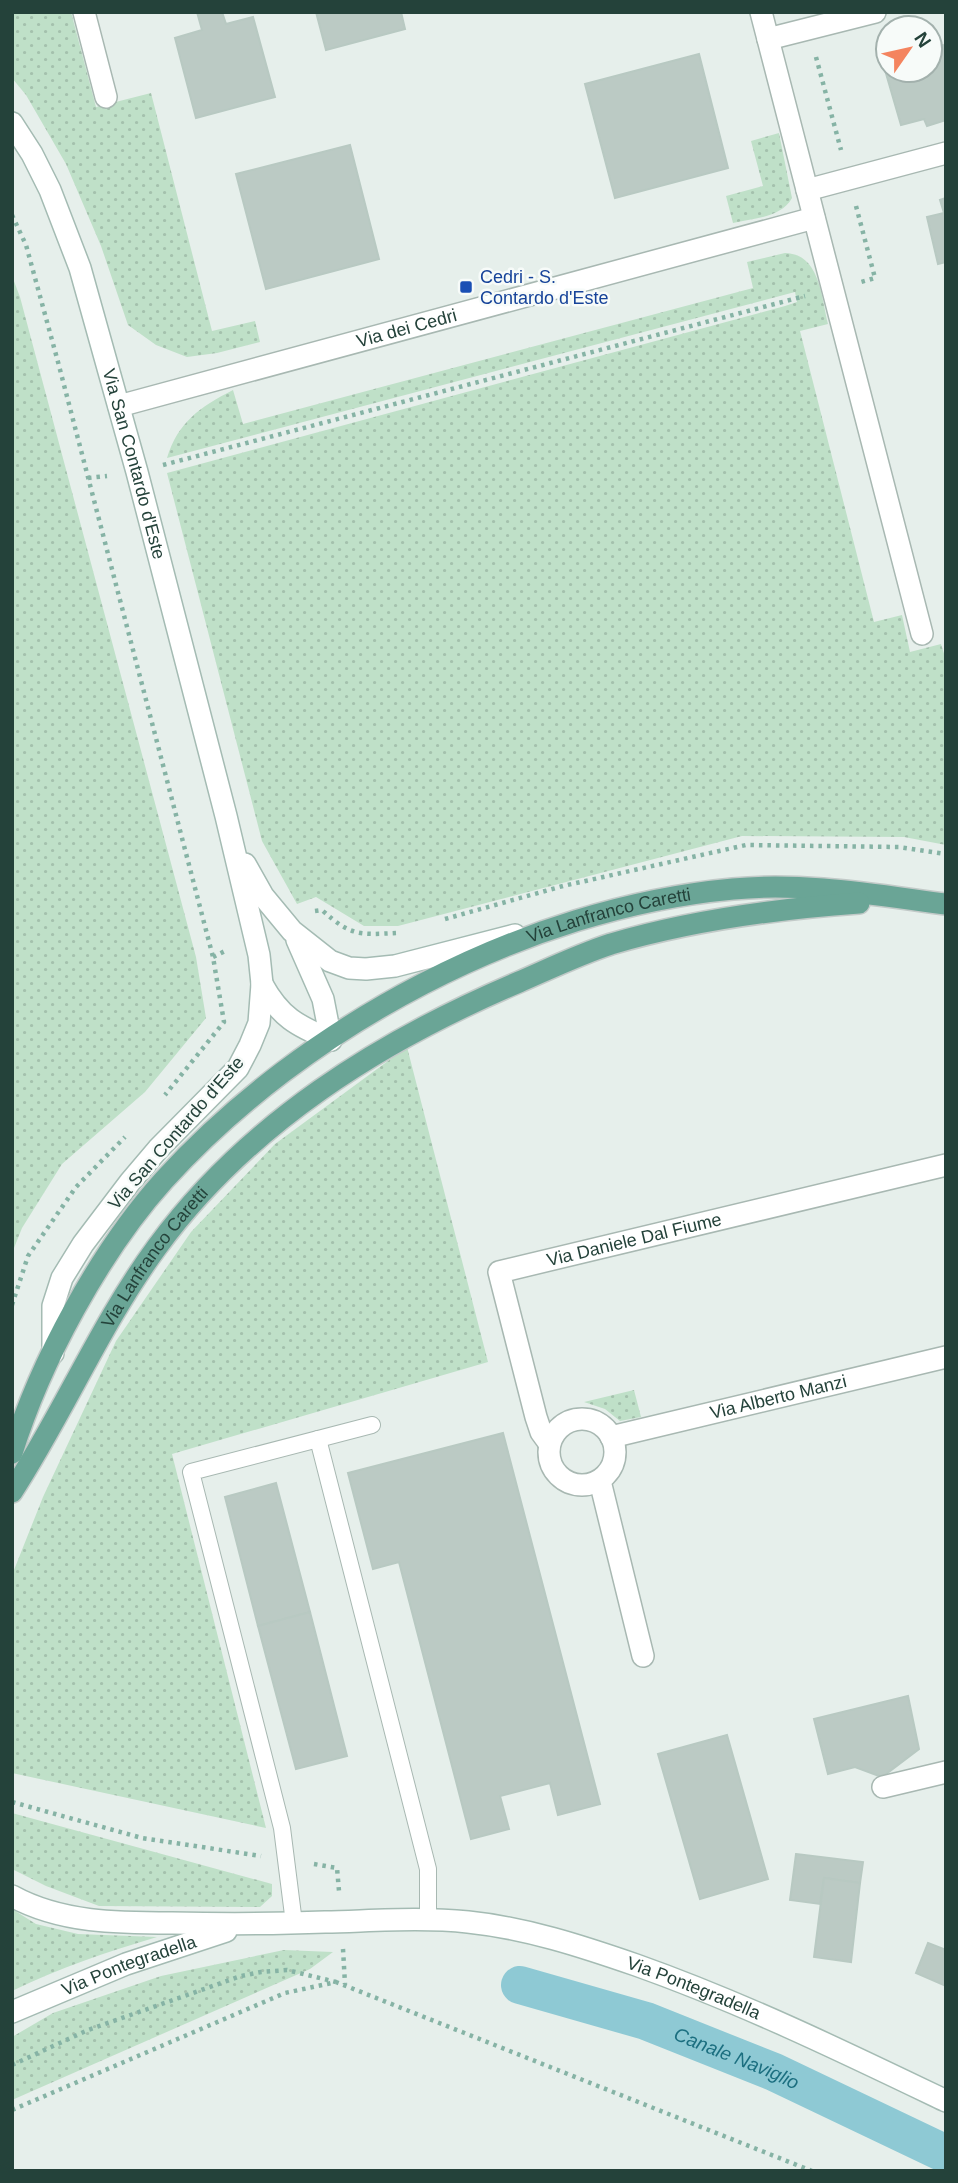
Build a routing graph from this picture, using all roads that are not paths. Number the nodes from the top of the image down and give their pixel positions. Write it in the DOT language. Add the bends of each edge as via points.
graph roads {
  1 [pos="84,12"];
  2 [pos="761,12"];
  3 [pos="875,12"];
  4 [pos="768,39"];
  5 [pos="106,97"];
  6 [pos="12,123"];
  7 [pos="946,153"];
  8 [pos="807,190"];
  9 [pos="814,218"];
  10 [pos="119,405"];
  11 [pos="922,634"];
  12 [pos="226,816"];
  13 [pos="913,900"];
  14 [pos="946,904"];
  15 [pos="577,920"];
  16 [pos="288,926"];
  17 [pos="262,984"];
  18 [pos="331,1040"];
  19 [pos="350,1069"];
  20 [pos="946,1165"];
  21 [pos="52,1353"];
  22 [pos="946,1357"];
  23 [pos="372,1425"];
  24 [pos="611,1437"];
  25 [pos="318,1439"];
  26 [pos="549,1444"];
  27 [pos="12,1453"];
  28 [pos="600,1481"];
  29 [pos="12,1492"];
  30 [pos="643,1657"];
  31 [pos="946,1772"];
  32 [pos="883,1787"];
  33 [pos="12,1896"];
  34 [pos="428,1920"];
  35 [pos="294,1923"];
  36 [pos="248,1924"];
  37 [pos="12,2012"];
  38 [pos="946,2101"];
  1 -- 5 [label="street"];
  2 -- 4 [label="street"];
  3 -- 4 [label="street"];
  4 -- 8 [label="street"];
  6 -- 10 [label="street, Via San Contardo d'Este" via="68,231"];
  7 -- 8 [label="street"];
  8 -- 9 [label="street"];
  9 -- 10 [label="street, Via dei Cedri"];
  9 -- 11 [label="street"];
  10 -- 12 [label="street, Via San Contardo d'Este"];
  12 -- 16 [label="street, Via San Contardo d'Este" via="251,877"];
  12 -- 17 [label="street, Via San Contardo d'Este"];
  13 -- 14 [label="main road, Via Lanfranco Caretti"];
  13 -- 15 [label="main road, Via Lanfranco Caretti" via="791,886 734,889 628,906"];
  13 -- 19 [label="main road, Via Lanfranco Caretti" via="790,908 723,918 608,945 447,1014"];
  15 -- 16 [label="street, Via San Contardo d'Este" via="395,966 366,969 330,961"];
  15 -- 18 [label="main road, Via Lanfranco Caretti" via="433,978"];
  16 -- 18 [label="street, Via San Contardo d'Este" via="323,999"];
  17 -- 18 [label="street, Via San Contardo d'Este" via="284,1016"];
  17 -- 21 [label="street, Via San Contardo d'Este" via="259,1023 238,1068 137,1174 62,1279 53,1306"];
  18 -- 19 [label="main road"];
  18 -- 21 [label="main road, Via Lanfranco Caretti" via="237,1109 162,1182 104,1260"];
  19 -- 29 [label="main road, Via Lanfranco Caretti" via="222,1170 157,1247"];
  20 -- 26 [label="street, Via Daniele Dal Fiume" via="499,1272 539,1427"];
  21 -- 27 [label="main road, Via Lanfranco Caretti"];
  22 -- 24 [label="street, Via Alberto Manzi"];
  23 -- 25 [label="lane"];
  24 -- 26 [label="street" via="599,1423 576,1419 556,1430"];
  24 -- 28 [label="street" via="612,1468"];
  25 -- 34 [label="lane" via="428,1869"];
  25 -- 35 [label="lane" via="191,1472 282,1828"];
  26 -- 28 [label="street" via="549,1460 565,1482 583,1486"];
  28 -- 30 [label="street"];
  31 -- 32 [label="street"];
  33 -- 36 [label="street, Via Pontegradella" via="72,1917 131,1923"];
  34 -- 35 [label="street, Via Pontegradella"];
  34 -- 38 [label="street, Via Pontegradella" via="530,1933 618,1959 770,2017"];
  35 -- 36 [label="street, Via Pontegradella"];
  36 -- 37 [label="street, Via Pontegradella" via="126,1964"];
}
